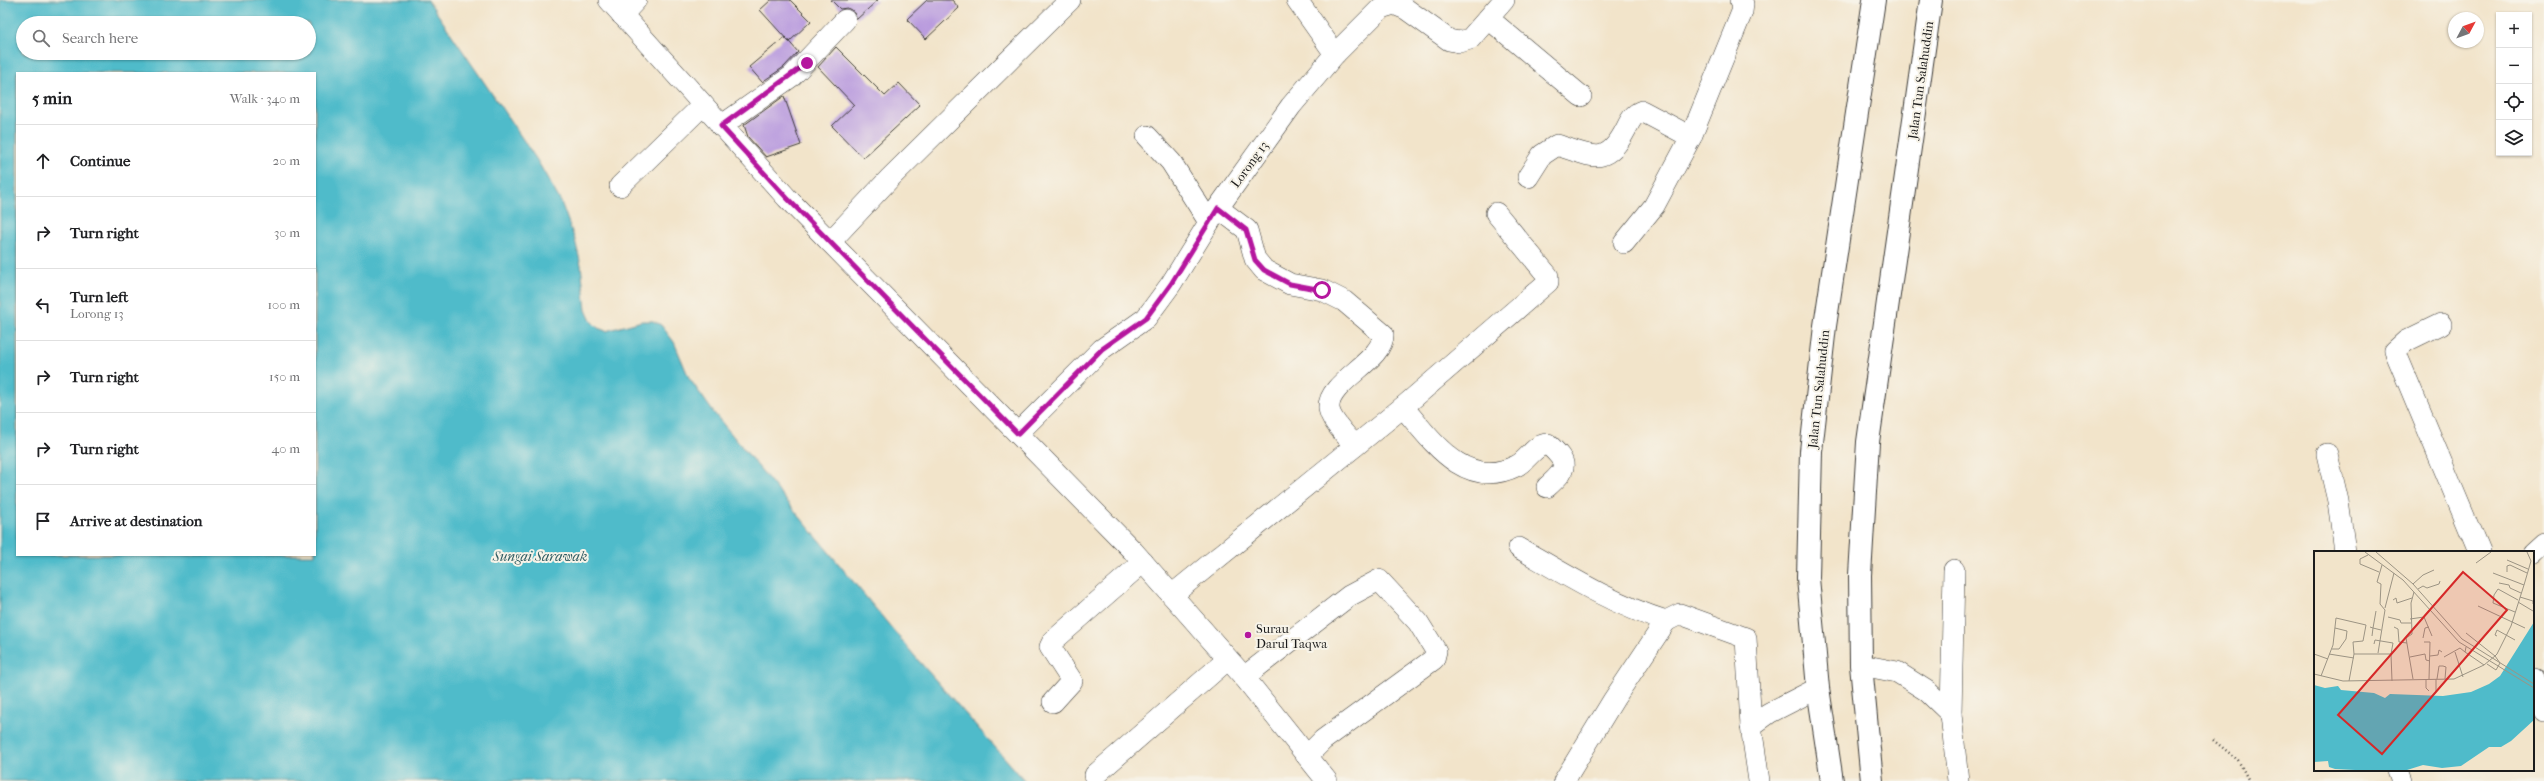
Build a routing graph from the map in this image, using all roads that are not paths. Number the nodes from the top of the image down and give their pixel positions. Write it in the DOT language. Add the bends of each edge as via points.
graph roads {
  1 [pos="1070,0"];
  2 [pos="1297,0"];
  3 [pos="1504,0"];
  4 [pos="1740,0"];
  5 [pos="1874,0"];
  6 [pos="1931,0"];
  7 [pos="622,5"];
  8 [pos="1489,19"];
  9 [pos="845,20"];
  10 [pos="1336,54"];
  11 [pos="1581,96"];
  12 [pos="703,106"];
  13 [pos="721,126"];
  14 [pos="1147,136"];
  15 [pos="1691,137"];
  16 [pos="1528,177"];
  17 [pos="620,186"];
  18 [pos="1496,214"];
  19 [pos="1214,215"];
  20 [pos="830,242"];
  21 [pos="1624,243"];
  22 [pos="2441,324"];
  23 [pos="1403,407"];
  24 [pos="1018,434"];
  25 [pos="1355,446"];
  26 [pos="2327,454"];
  27 [pos="1547,487"];
  28 [pos="2544,543"];
  29 [pos="1520,548"];
  30 [pos="2345,551"];
  31 [pos="2479,551"];
  32 [pos="2534,552"];
  33 [pos="1142,562"];
  34 [pos="1954,570"];
  35 [pos="1172,595"];
  36 [pos="1666,621"];
  37 [pos="1227,660"];
  38 [pos="1861,665"];
  39 [pos="1244,677"];
  40 [pos="2534,682"];
  41 [pos="1818,688"];
  42 [pos="1053,702"];
  43 [pos="2544,711"];
  44 [pos="1951,714"];
  45 [pos="1751,726"];
  46 [pos="1307,756"];
  47 [pos="2397,771"];
  48 [pos="1095,775"];
  49 [pos="1327,781"];
  50 [pos="1564,781"];
  51 [pos="1759,781"];
  52 [pos="1832,781"];
  53 [pos="1872,781"];
  54 [pos="1958,781"];
  55 [pos="2401,781"];
  1 -- 20 [label="street" via="890,178"];
  2 -- 10 [label="street"];
  3 -- 8 [label="street, Lorong 13"];
  4 -- 15 [label="street" via="1743,4 1742,12"];
  5 -- 41 [label="highway, Jalan Tun Salahuddin" via="1825,326 1811,451 1808,578"];
  6 -- 38 [label="highway, Jalan Tun Salahuddin" via="1868,442 1860,575"];
  7 -- 12 [label="street"];
  8 -- 10 [label="street, Lorong 13" via="1470,39 1459,42 1449,40 1406,8 1394,4 1381,8"];
  8 -- 11 [label="street"];
  9 -- 13 [label="street" via="792,76"];
  10 -- 19 [label="street, Lorong 13" via="1291,106"];
  12 -- 13 [label="street"];
  12 -- 17 [label="street"];
  13 -- 20 [label="street"];
  14 -- 19 [label="street"];
  15 -- 16 [label="street" via="1642,111 1631,120 1613,150 1605,156 1586,154 1557,145 1542,156"];
  15 -- 21 [label="street" via="1654,206"];
  18 -- 23 [label="street" via="1548,276 1548,282"];
  19 -- 24 [label="street, Lorong 13" via="1171,284 1146,318 1102,349"];
  19 -- 25 [label="street" via="1246,230 1255,260 1264,270 1290,284 1322,290 1344,301 1383,334 1384,340 1377,350 1331,397 1329,408 1333,418"];
  20 -- 24 [label="street"];
  22 -- 31 [label="street" via="2406,341 2395,351"];
  23 -- 25 [label="street"];
  23 -- 27 [label="street" via="1445,456 1483,474 1501,473 1518,465 1538,446 1548,444 1561,456 1564,463 1563,473"];
  24 -- 33 [label="street"];
  25 -- 35 [label="street"];
  26 -- 30 [label="street" via="2338,501"];
  28 -- 32 [label="street"];
  29 -- 36 [label="street" via="1582,583"];
  33 -- 35 [label="street"];
  33 -- 42 [label="street" via="1053,641 1050,647 1072,681"];
  34 -- 44 [label="street"];
  35 -- 37 [label="street"];
  36 -- 45 [label="street" via="1680,614 1746,638"];
  36 -- 50 [label="street"];
  37 -- 39 [label="street"];
  37 -- 48 [label="street"];
  38 -- 44 [label="street" via="1897,672 1927,691"];
  38 -- 53 [label="highway, Jalan Tun Salahuddin"];
  39 -- 46 [label="street"];
  39 -- 46 [label="street" via="1349,596 1379,580 1418,622 1436,652 1434,659 1323,740"];
  40 -- 43 [label="street"];
  41 -- 45 [label="street" via="1769,713"];
  41 -- 52 [label="highway, Jalan Tun Salahuddin"];
  44 -- 54 [label="street"];
  45 -- 51 [label="street"];
  46 -- 49 [label="street"];
  47 -- 55 [label="street"];
}
